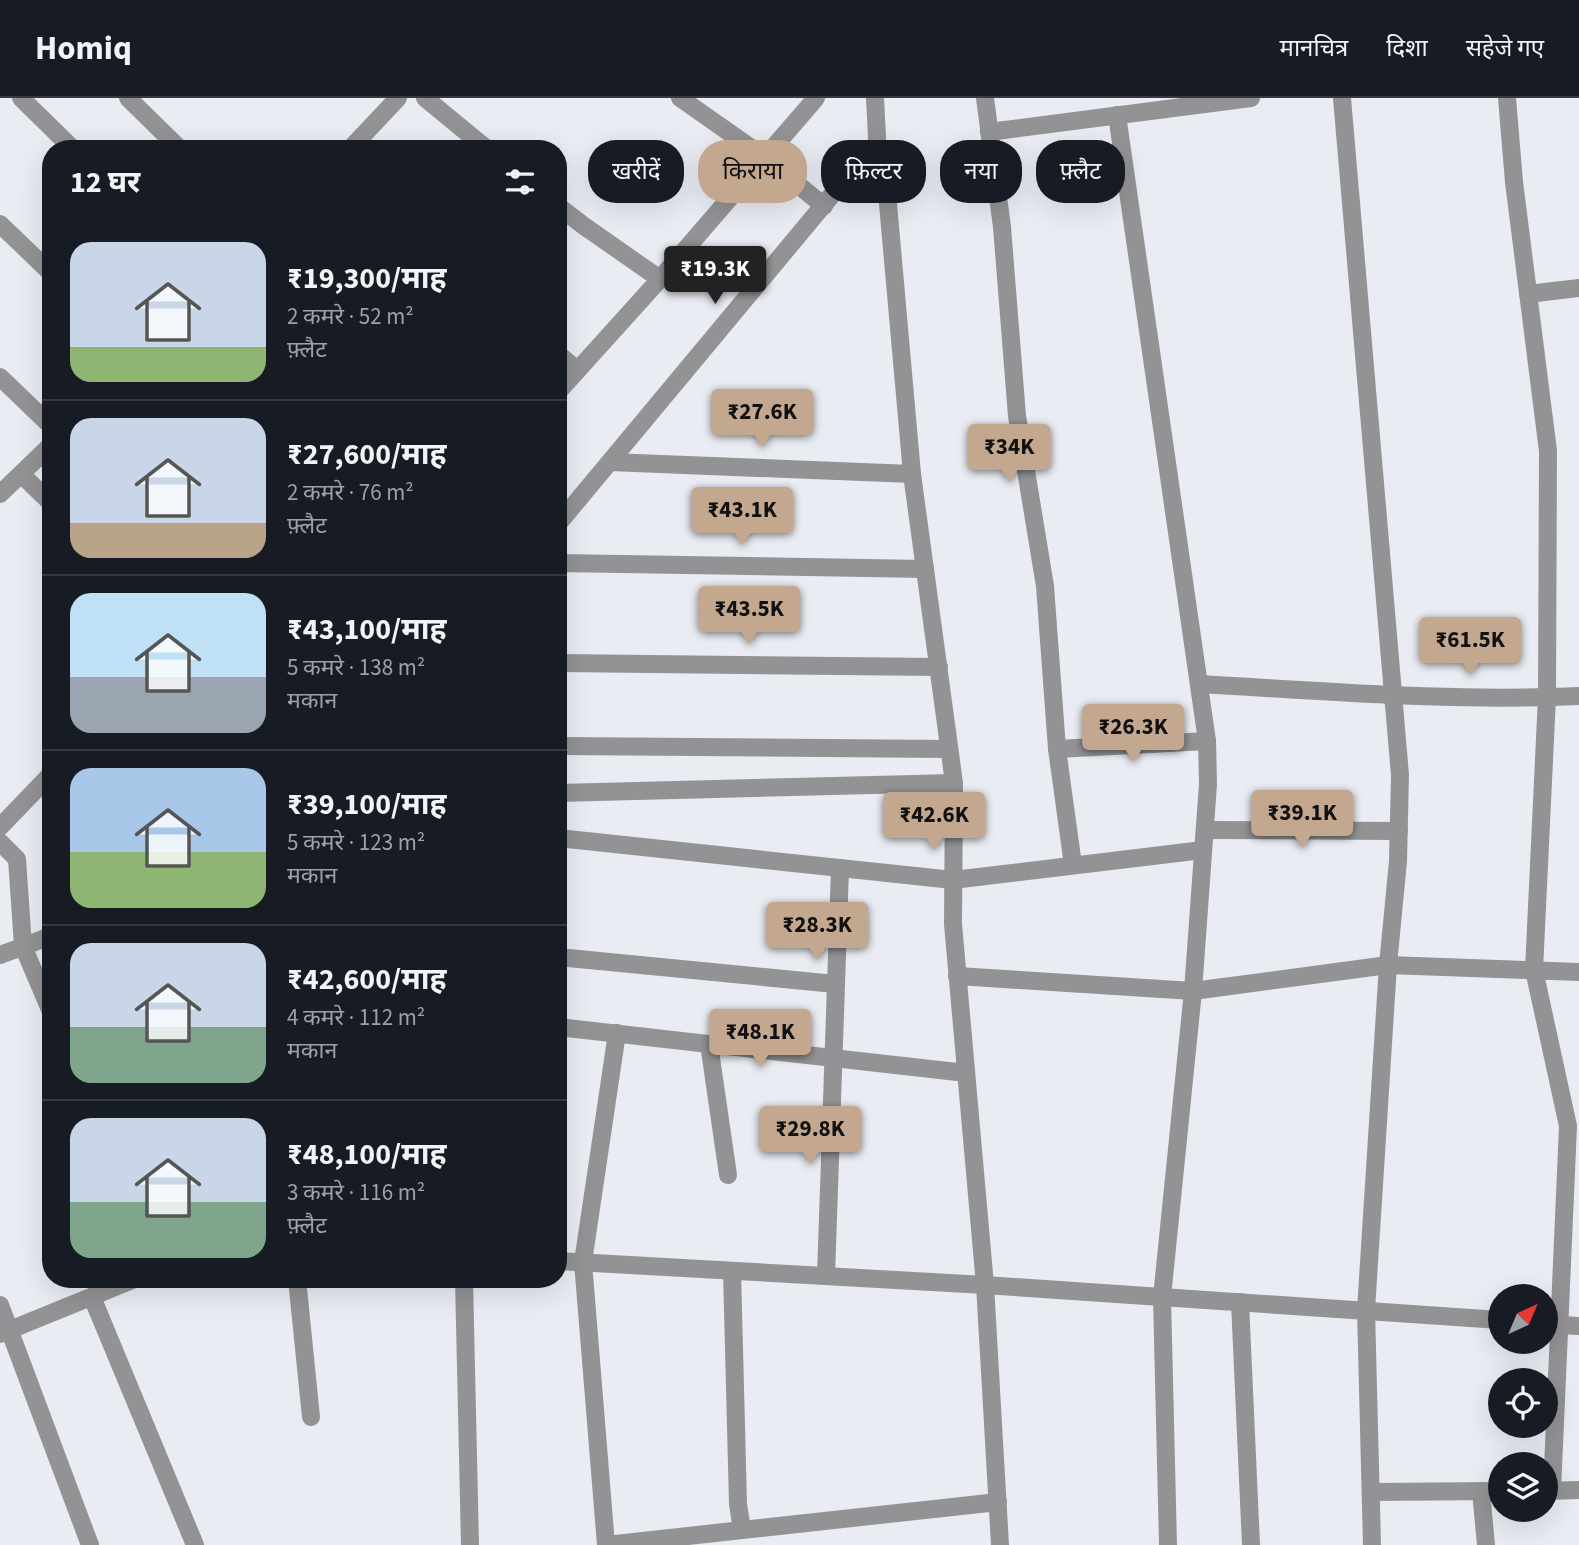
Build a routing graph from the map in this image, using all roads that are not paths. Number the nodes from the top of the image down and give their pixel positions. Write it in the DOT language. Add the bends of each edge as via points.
graph roads {
  1 [pos="21,98"];
  2 [pos="128,98"];
  3 [pos="398,98"];
  4 [pos="425,98"];
  5 [pos="680,98"];
  6 [pos="817,98"];
  7 [pos="876,98"];
  8 [pos="985,98"];
  9 [pos="1251,98"];
  10 [pos="1342,98"];
  11 [pos="1507,98"];
  12 [pos="1117,115"];
  13 [pos="989,131"];
  14 [pos="64,140"];
  15 [pos="171,140"];
  16 [pos="358,140"];
  17 [pos="476,140"];
  18 [pos="739,140"];
  19 [pos="780,140"];
  20 [pos="877,140"];
  21 [pos="807,192"];
  22 [pos="725,203"];
  23 [pos="826,203"];
  24 [pos="888,203"];
  25 [pos="824,206"];
  26 [pos="567,213"];
  27 [pos="0,224"];
  28 [pos="42,264"];
  29 [pos="660,279"];
  30 [pos="1579,288"];
  31 [pos="1528,295"];
  32 [pos="567,362"];
  33 [pos="577,370"];
  34 [pos="0,377"];
  35 [pos="567,382"];
  36 [pos="42,417"];
  37 [pos="42,454"];
  38 [pos="610,462"];
  39 [pos="21,474"];
  40 [pos="912,474"];
  41 [pos="0,494"];
  42 [pos="42,494"];
  43 [pos="567,513"];
  44 [pos="567,563"];
  45 [pos="925,569"];
  46 [pos="567,663"];
  47 [pos="939,667"];
  48 [pos="1199,684"];
  49 [pos="1394,695"];
  50 [pos="1579,696"];
  51 [pos="1547,697"];
  52 [pos="1207,741"];
  53 [pos="567,746"];
  54 [pos="949,749"];
  55 [pos="1057,749"];
  56 [pos="42,783"];
  57 [pos="954,783"];
  58 [pos="567,793"];
  59 [pos="0,827"];
  60 [pos="1205,830"];
  61 [pos="1399,831"];
  62 [pos="567,839"];
  63 [pos="0,842"];
  64 [pos="1203,850"];
  65 [pos="1073,866"];
  66 [pos="840,868"];
  67 [pos="953,880"];
  68 [pos="42,939"];
  69 [pos="23,946"];
  70 [pos="0,955"];
  71 [pos="567,958"];
  72 [pos="1388,965"];
  73 [pos="1534,970"];
  74 [pos="1579,972"];
  75 [pos="957,975"];
  76 [pos="835,984"];
  77 [pos="42,991"];
  78 [pos="1193,991"];
  79 [pos="567,1028"];
  80 [pos="617,1034"];
  81 [pos="709,1044"];
  82 [pos="832,1058"];
  83 [pos="966,1073"];
  84 [pos="728,1175"];
  85 [pos="567,1261"];
  86 [pos="583,1262"];
  87 [pos="732,1271"];
  88 [pos="826,1276"];
  89 [pos="1556,1284"];
  90 [pos="985,1285"];
  91 [pos="114,1288"];
  92 [pos="298,1288"];
  93 [pos="464,1288"];
  94 [pos="92,1297"];
  95 [pos="1162,1297"];
  96 [pos="1240,1302"];
  97 [pos="0,1305"];
  98 [pos="1366,1310"];
  99 [pos="1488,1319"];
  100 [pos="1558,1324"];
  101 [pos="1579,1326"];
  102 [pos="5,1332"];
  103 [pos="1552,1354"];
  104 [pos="311,1417"];
  105 [pos="1549,1452"];
  106 [pos="1579,1490"];
  107 [pos="1481,1491"];
  108 [pos="1488,1491"];
  109 [pos="1558,1491"];
  110 [pos="1371,1492"];
  111 [pos="998,1502"];
  112 [pos="733,1536"];
  113 [pos="90,1545"];
  114 [pos="195,1545"];
  115 [pos="470,1545"];
  116 [pos="606,1545"];
  117 [pos="1000,1545"];
  118 [pos="1168,1545"];
  119 [pos="1251,1545"];
  120 [pos="1372,1545"];
  121 [pos="1486,1545"];
  1 -- 14 [label="street"];
  2 -- 15 [label="street"];
  3 -- 16 [label="street"];
  4 -- 17 [label="street"];
  5 -- 18 [label="street"];
  6 -- 19 [label="street"];
  7 -- 20 [label="street"];
  8 -- 13 [label="street"];
  9 -- 12 [label="street"];
  10 -- 49 [label="street"];
  11 -- 31 [label="street"];
  12 -- 13 [label="street"];
  12 -- 48 [label="street"];
  13 -- 55 [label="street" via="1002,227 1017,416 1045,586"];
  21 -- 25 [label="street"];
  22 -- 29 [label="street"];
  23 -- 25 [label="street"];
  24 -- 40 [label="street"];
  25 -- 38 [label="street"];
  26 -- 29 [label="street"];
  27 -- 28 [label="street"];
  29 -- 33 [label="street"];
  30 -- 31 [label="street"];
  31 -- 51 [label="street" via="1548,451"];
  32 -- 33 [label="street"];
  33 -- 35 [label="street"];
  34 -- 36 [label="street"];
  37 -- 39 [label="street"];
  38 -- 40 [label="street"];
  38 -- 43 [label="street"];
  39 -- 41 [label="street"];
  39 -- 42 [label="street"];
  40 -- 45 [label="street"];
  44 -- 45 [label="street"];
  45 -- 47 [label="street"];
  46 -- 47 [label="street"];
  47 -- 54 [label="street"];
  48 -- 49 [label="street"];
  48 -- 52 [label="street"];
  49 -- 51 [label="street"];
  49 -- 61 [label="street"];
  50 -- 51 [label="street"];
  51 -- 73 [label="street"];
  52 -- 55 [label="street"];
  52 -- 60 [label="street"];
  53 -- 54 [label="street"];
  54 -- 57 [label="street"];
  55 -- 65 [label="street"];
  56 -- 59 [label="street"];
  57 -- 58 [label="street"];
  57 -- 67 [label="street"];
  60 -- 61 [label="street"];
  60 -- 64 [label="street"];
  61 -- 72 [label="street"];
  62 -- 66 [label="street"];
  63 -- 69 [label="street" via="17,859"];
  64 -- 65 [label="street"];
  64 -- 78 [label="street"];
  65 -- 67 [label="street"];
  66 -- 67 [label="street"];
  66 -- 76 [label="street"];
  67 -- 75 [label="street"];
  68 -- 69 [label="street"];
  69 -- 70 [label="street"];
  69 -- 77 [label="street"];
  71 -- 76 [label="street"];
  72 -- 73 [label="street"];
  72 -- 78 [label="street"];
  72 -- 98 [label="street"];
  73 -- 74 [label="street"];
  73 -- 89 [label="street" via="1568,1126"];
  75 -- 78 [label="street"];
  75 -- 83 [label="street"];
  76 -- 82 [label="street"];
  78 -- 95 [label="street"];
  79 -- 80 [label="street"];
  80 -- 81 [label="street"];
  80 -- 86 [label="street"];
  81 -- 82 [label="street"];
  81 -- 84 [label="street"];
  82 -- 83 [label="street"];
  82 -- 88 [label="street"];
  83 -- 90 [label="street"];
  85 -- 86 [label="street"];
  86 -- 87 [label="street"];
  86 -- 116 [label="street"];
  87 -- 88 [label="street"];
  87 -- 112 [label="street" via="738,1504"];
  88 -- 90 [label="street"];
  90 -- 95 [label="street"];
  90 -- 111 [label="street"];
  91 -- 94 [label="street"];
  92 -- 104 [label="street"];
  93 -- 115 [label="street"];
  94 -- 102 [label="street"];
  94 -- 114 [label="street"];
  95 -- 96 [label="street"];
  95 -- 118 [label="street"];
  96 -- 98 [label="street"];
  96 -- 119 [label="street"];
  97 -- 102 [label="street"];
  98 -- 99 [label="street"];
  98 -- 110 [label="street"];
  100 -- 101 [label="street"];
  102 -- 113 [label="street"];
  103 -- 105 [label="street"];
  106 -- 109 [label="street"];
  107 -- 108 [label="street"];
  107 -- 110 [label="street"];
  107 -- 121 [label="street"];
  110 -- 120 [label="street"];
  111 -- 112 [label="street"];
  111 -- 117 [label="street"];
  112 -- 116 [label="street"];
}
